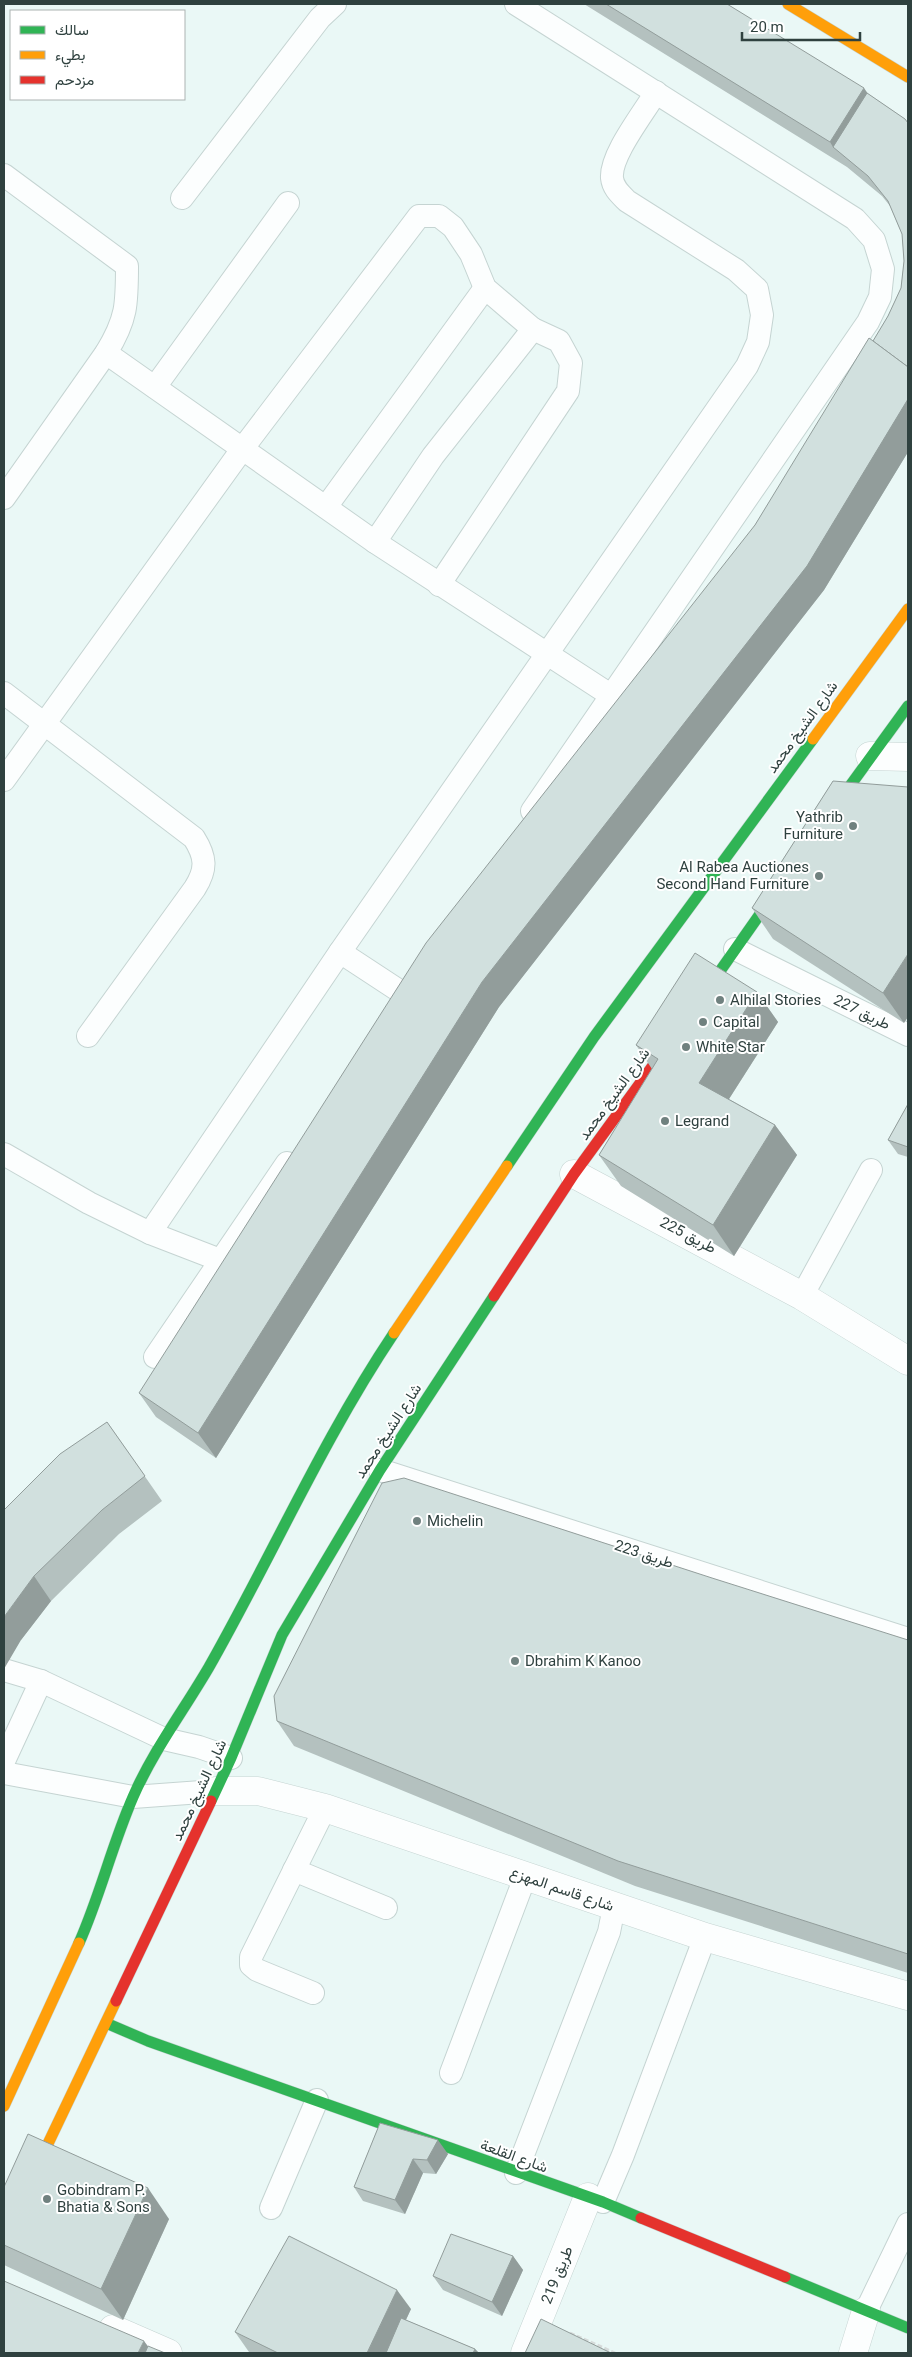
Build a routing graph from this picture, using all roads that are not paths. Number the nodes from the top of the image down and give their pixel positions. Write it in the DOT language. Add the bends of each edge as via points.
graph roads {
  1 [pos="335,4"];
  2 [pos="516,4"];
  3 [pos="788,4"];
  4 [pos="908,77"];
  5 [pos="656,92"];
  6 [pos="4,175"];
  7 [pos="182,198"];
  8 [pos="288,203"];
  9 [pos="485,288"];
  10 [pos="533,330"];
  11 [pos="106,353"];
  12 [pos="155,387"];
  13 [pos="243,448"];
  14 [pos="4,498"];
  15 [pos="326,507"];
  16 [pos="375,542"];
  17 [pos="440,585"];
  18 [pos="908,609"];
  19 [pos="547,653"];
  20 [pos="4,692"];
  21 [pos="612,696"];
  22 [pos="908,706"];
  23 [pos="44,723"];
  24 [pos="870,756"];
  25 [pos="908,757"];
  26 [pos="4,780"];
  27 [pos="825,820"];
  28 [pos="522,825"];
  29 [pos="786,877"];
  30 [pos="736,949"];
  31 [pos="340,952"];
  32 [pos="404,994"];
  33 [pos="690,1014"];
  34 [pos="678,1030"];
  35 [pos="908,1035"];
  36 [pos="88,1036"];
  37 [pos="298,1147"];
  38 [pos="4,1154"];
  39 [pos="871,1170"];
  40 [pos="574,1174"];
  41 [pos="150,1233"];
  42 [pos="220,1260"];
  43 [pos="802,1296"];
  44 [pos="155,1357"];
  45 [pos="908,1361"];
  46 [pos="380,1470"];
  47 [pos="908,1639"];
  48 [pos="4,1670"];
  49 [pos="42,1681"];
  50 [pos="164,1739"];
  51 [pos="231,1758"];
  52 [pos="4,1761"];
  53 [pos="4,1773"];
  54 [pos="215,1791"];
  55 [pos="133,1797"];
  56 [pos="325,1808"];
  57 [pos="294,1870"];
  58 [pos="525,1877"];
  59 [pos="614,1907"];
  60 [pos="386,1908"];
  61 [pos="705,1937"];
  62 [pos="313,1993"];
  63 [pos="908,1996"];
  64 [pos="106,2023"];
  65 [pos="451,2073"];
  66 [pos="317,2100"];
  67 [pos="4,2106"];
  68 [pos="516,2172"];
  69 [pos="595,2200"];
  70 [pos="271,2208"];
  71 [pos="908,2224"];
  72 [pos="4,2236"];
  73 [pos="866,2311"];
  74 [pos="86,2317"];
  75 [pos="908,2328"];
  76 [pos="168,2353"];
  77 [pos="525,2353"];
  78 [pos="853,2353"];
  1 -- 7 [label="lane" via="320,18"];
  2 -- 5 [label="lane"];
  3 -- 4 [label="main road"];
  5 -- 19 [label="lane" via="612,168 612,180 617,192 627,200 736,270 757,289 762,315 758,342 746,366"];
  5 -- 21 [label="lane" via="855,219 874,240 883,269 880,297 868,322"];
  6 -- 11 [label="lane" via="127,266 127,304 120,331"];
  8 -- 12 [label="lane"];
  9 -- 10 [label="lane"];
  9 -- 13 [label="lane" via="471,254 453,227 439,216 420,216"];
  9 -- 15 [label="lane"];
  10 -- 16 [label="lane" via="433,456"];
  10 -- 17 [label="lane" via="559,341 571,363 568,391"];
  11 -- 12 [label="lane"];
  11 -- 14 [label="lane"];
  12 -- 13 [label="lane"];
  13 -- 15 [label="lane"];
  13 -- 23 [label="lane"];
  15 -- 16 [label="lane"];
  16 -- 17 [label="lane"];
  17 -- 19 [label="lane"];
  18 -- 50 [label="main road, شارع الشيخ محمد" via="594,1037 365,1377 209,1667"];
  19 -- 21 [label="lane"];
  19 -- 31 [label="lane"];
  20 -- 23 [label="lane"];
  21 -- 28 [label="lane"];
  22 -- 24 [label="main road"];
  23 -- 26 [label="lane"];
  23 -- 36 [label="lane" via="194,838 205,863 195,888"];
  24 -- 25 [label="street"];
  24 -- 27 [label="main road"];
  29 -- 30 [label="main road"];
  30 -- 33 [label="main road"];
  30 -- 35 [label="lane, طريق 227"];
  31 -- 32 [label="lane"];
  31 -- 41 [label="lane"];
  34 -- 40 [label="main road, شارع الشيخ محمد"];
  37 -- 42 [label="lane"];
  38 -- 41 [label="lane" via="89,1203"];
  39 -- 43 [label="lane"];
  40 -- 43 [label="street, طريق 225"];
  40 -- 46 [label="main road, شارع الشيخ محمد"];
  41 -- 42 [label="lane"];
  42 -- 44 [label="lane"];
  43 -- 45 [label="street, طريق 225"];
  46 -- 47 [label="lane, طريق 223"];
  46 -- 51 [label="main road, شارع الشيخ محمد" via="282,1635"];
  48 -- 49 [label="lane"];
  49 -- 50 [label="lane"];
  49 -- 52 [label="lane"];
  50 -- 51 [label="lane"];
  50 -- 55 [label="main road, شارع الشيخ محمد"];
  51 -- 54 [label="main road, شارع الشيخ محمد"];
  53 -- 55 [label="lane"];
  54 -- 55 [label="lane"];
  54 -- 56 [label="street, شارع قاسم المهزع" via="258,1791"];
  54 -- 64 [label="main road, شارع الشيخ محمد"];
  55 -- 67 [label="main road, شارع الشيخ محمد" via="84,1931"];
  56 -- 57 [label="lane"];
  56 -- 58 [label="street, شارع قاسم المهزع"];
  57 -- 60 [label="lane"];
  57 -- 62 [label="lane" via="251,1957 251,1965"];
  58 -- 59 [label="street, شارع قاسم المهزع"];
  58 -- 65 [label="lane"];
  59 -- 61 [label="street, شارع قاسم المهزع"];
  59 -- 68 [label="lane" via="608,1932"];
  61 -- 63 [label="street, شارع قاسم المهزع"];
  61 -- 69 [label="lane" via="622,2155"];
  64 -- 66 [label="main road, شارع القلعة" via="148,2041"];
  64 -- 72 [label="main road, شارع الشيخ محمد"];
  66 -- 68 [label="main road, شارع القلعة"];
  66 -- 70 [label="lane"];
  68 -- 69 [label="main road, شارع القلعة"];
  69 -- 73 [label="main road, شارع القلعة"];
  69 -- 77 [label="street, طريق 219"];
  71 -- 73 [label="lane"];
  73 -- 75 [label="main road, شارع القلعة"];
  73 -- 78 [label="street"];
  74 -- 76 [label="street"];
}
